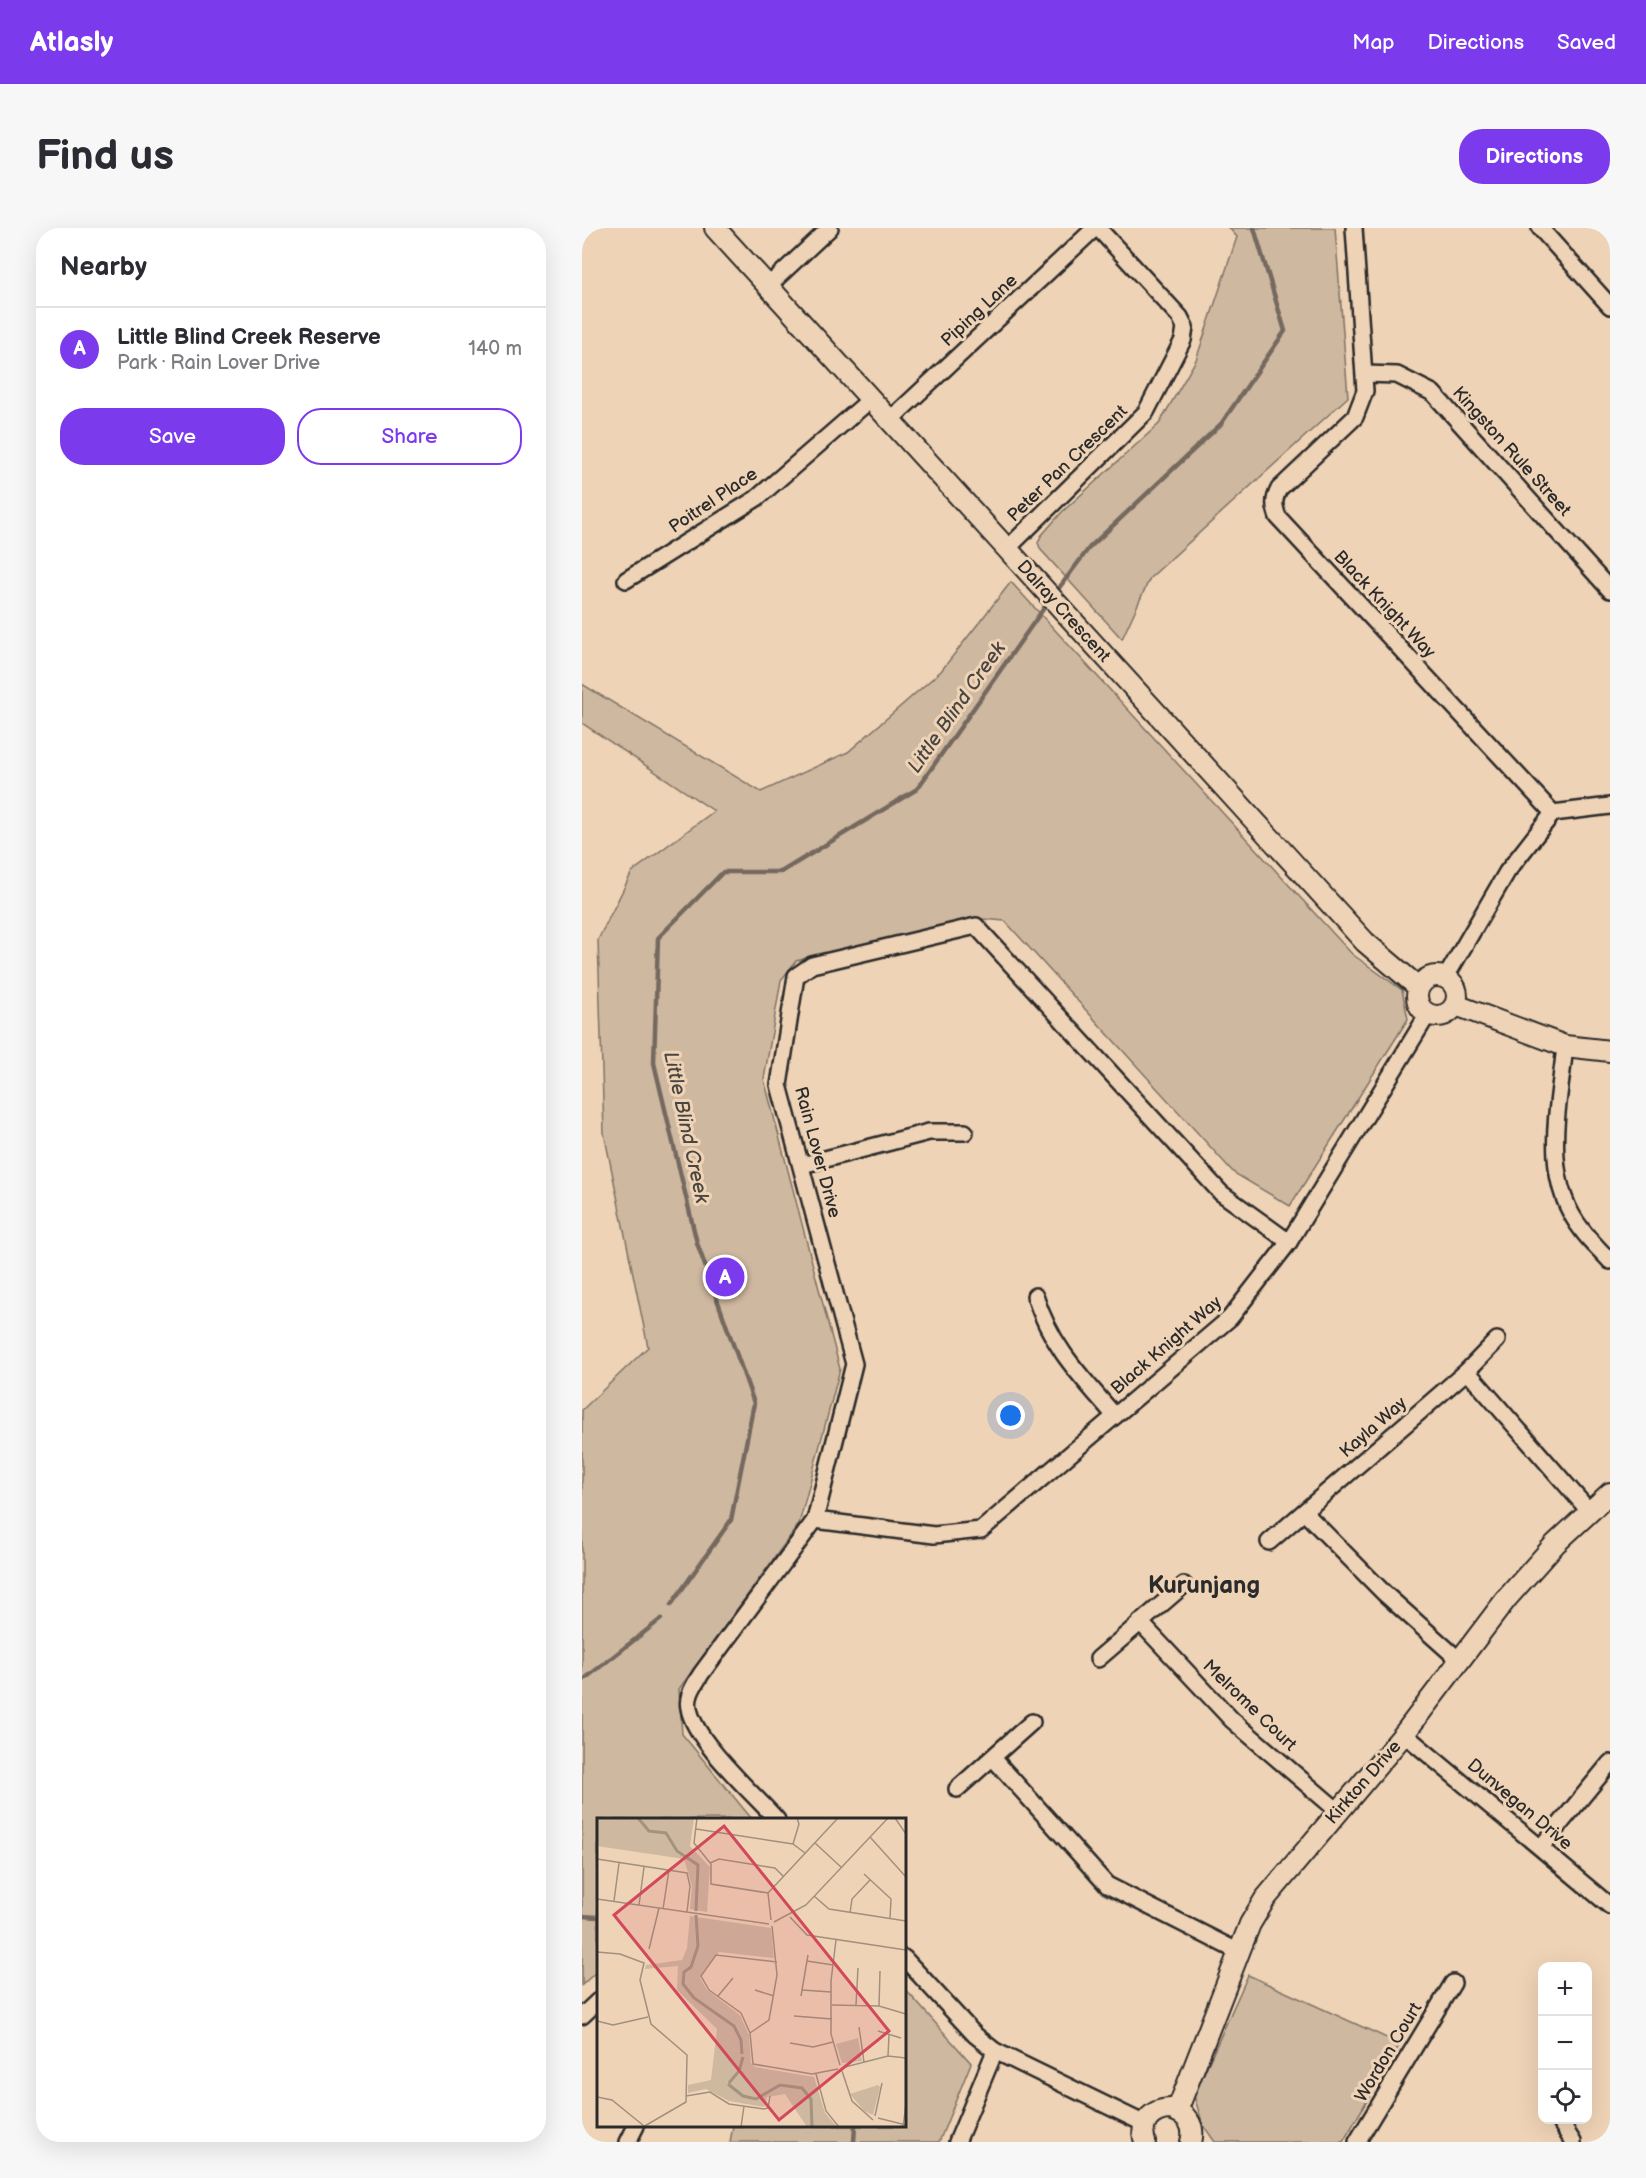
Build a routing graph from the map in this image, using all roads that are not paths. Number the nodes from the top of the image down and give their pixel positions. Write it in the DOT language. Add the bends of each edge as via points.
graph roads {
  1 [pos="715,228"];
  2 [pos="830,228"];
  3 [pos="1096,228"];
  4 [pos="1354,228"];
  5 [pos="1539,228"];
  6 [pos="768,286"];
  7 [pos="1610,306"];
  8 [pos="1365,374"];
  9 [pos="871,399"];
  10 [pos="890,420"];
  11 [pos="1007,549"];
  12 [pos="626,580"];
  13 [pos="1610,590"];
  14 [pos="1610,806"];
  15 [pos="1552,813"];
  16 [pos="1446,977"];
  17 [pos="1418,987"];
  18 [pos="1456,1005"];
  19 [pos="1428,1014"];
  20 [pos="1564,1046"];
  21 [pos="1610,1051"];
  22 [pos="965,1132"];
  23 [pos="802,1165"];
  24 [pos="1289,1242"];
  25 [pos="1610,1261"];
  26 [pos="1035,1296"];
  27 [pos="1497,1340"];
  28 [pos="1467,1371"];
  29 [pos="1115,1416"];
  30 [pos="1610,1493"];
  31 [pos="1304,1512"];
  32 [pos="1590,1512"];
  33 [pos="815,1520"];
  34 [pos="1269,1542"];
  35 [pos="1184,1585"];
  36 [pos="1140,1622"];
  37 [pos="1098,1659"];
  38 [pos="1459,1660"];
  39 [pos="1032,1722"];
  40 [pos="1404,1734"];
  41 [pos="993,1758"];
  42 [pos="1610,1763"];
  43 [pos="957,1789"];
  44 [pos="1338,1811"];
  45 [pos="775,1818"];
  46 [pos="1542,1846"];
  47 [pos="1610,1906"];
  48 [pos="1239,1952"];
  49 [pos="906,1960"];
  50 [pos="1453,1983"];
  51 [pos="597,2002"];
  52 [pos="582,2016"];
  53 [pos="995,2051"];
  54 [pos="1177,2111"];
  55 [pos="1562,2124"];
  56 [pos="636,2127"];
  57 [pos="1145,2133"];
  58 [pos="628,2142"];
  59 [pos="957,2142"];
  60 [pos="1191,2142"];
  61 [pos="1357,2142"];
  62 [pos="1574,2142"];
  1 -- 6 [label="street, Dalray Crescent"];
  2 -- 6 [label="street"];
  3 -- 10 [label="street, Piping Lane"];
  3 -- 11 [label="street, Peter Pan Crescent" via="1180,317 1185,327 1183,340 1146,412"];
  4 -- 8 [label="street, Black Knight Way"];
  5 -- 7 [label="street"];
  6 -- 9 [label="street, Dalray Crescent"];
  8 -- 13 [label="street, Kingston Rule Street" via="1397,375 1433,393"];
  8 -- 15 [label="street, Black Knight Way" via="1365,391 1355,417 1279,489 1274,498 1278,517"];
  9 -- 10 [label="street, Dalray Crescent"];
  9 -- 12 [label="street, Poitrel Place" via="757,498"];
  10 -- 11 [label="street, Dalray Crescent"];
  11 -- 17 [label="street, Dalray Crescent" via="1365,942"];
  14 -- 15 [label="street"];
  15 -- 16 [label="street" via="1507,872"];
  16 -- 17 [label="street" via="1427,978"];
  16 -- 18 [label="street" via="1455,986"];
  17 -- 19 [label="street" via="1417,999"];
  18 -- 19 [label="street" via="1447,1014"];
  18 -- 20 [label="street"];
  19 -- 24 [label="street, Black Knight Way"];
  20 -- 21 [label="street"];
  20 -- 25 [label="street" via="1554,1158 1559,1186 1580,1229"];
  22 -- 23 [label="street" via="928,1132"];
  23 -- 24 [label="street, Rain Lover Drive" via="779,1085 796,976 812,965 976,926 1221,1193"];
  23 -- 33 [label="street, Rain Lover Drive" via="854,1364"];
  24 -- 29 [label="street, Black Knight Way" via="1230,1318"];
  26 -- 29 [label="street" via="1049,1333"];
  27 -- 28 [label="street, Kayla Way"];
  28 -- 31 [label="street, Kayla Way"];
  28 -- 32 [label="street"];
  29 -- 33 [label="street, Black Knight Way" via="981,1530 934,1535"];
  30 -- 32 [label="street, Kirkton Drive"];
  31 -- 34 [label="street, Kayla Way"];
  31 -- 38 [label="street" via="1384,1593"];
  32 -- 38 [label="street, Kirkton Drive" via="1507,1598"];
  33 -- 45 [label="street, Rain Lover Drive" via="690,1691 688,1707 696,1728"];
  35 -- 36 [label="street"];
  36 -- 37 [label="street"];
  36 -- 44 [label="street, Melrome Court" via="1232,1720"];
  38 -- 40 [label="street, Kirkton Drive"];
  39 -- 41 [label="street"];
  40 -- 44 [label="street, Kirkton Drive"];
  40 -- 46 [label="street, Dunvegan Drive"];
  41 -- 43 [label="street"];
  41 -- 48 [label="street" via="1107,1885"];
  42 -- 46 [label="street"];
  44 -- 48 [label="street, Kirkton Drive" via="1265,1899"];
  46 -- 47 [label="street, Dunvegan Drive"];
  48 -- 54 [label="street, Kirkton Drive"];
  49 -- 53 [label="street" via="975,2035"];
  50 -- 61 [label="street, Wordon Court"];
  51 -- 52 [label="street"];
  53 -- 57 [label="street"];
  53 -- 59 [label="street"];
  54 -- 57 [label="street" via="1155,2112"];
  54 -- 60 [label="street" via="1191,2124"];
  55 -- 62 [label="street"];
  56 -- 58 [label="street"];
}
